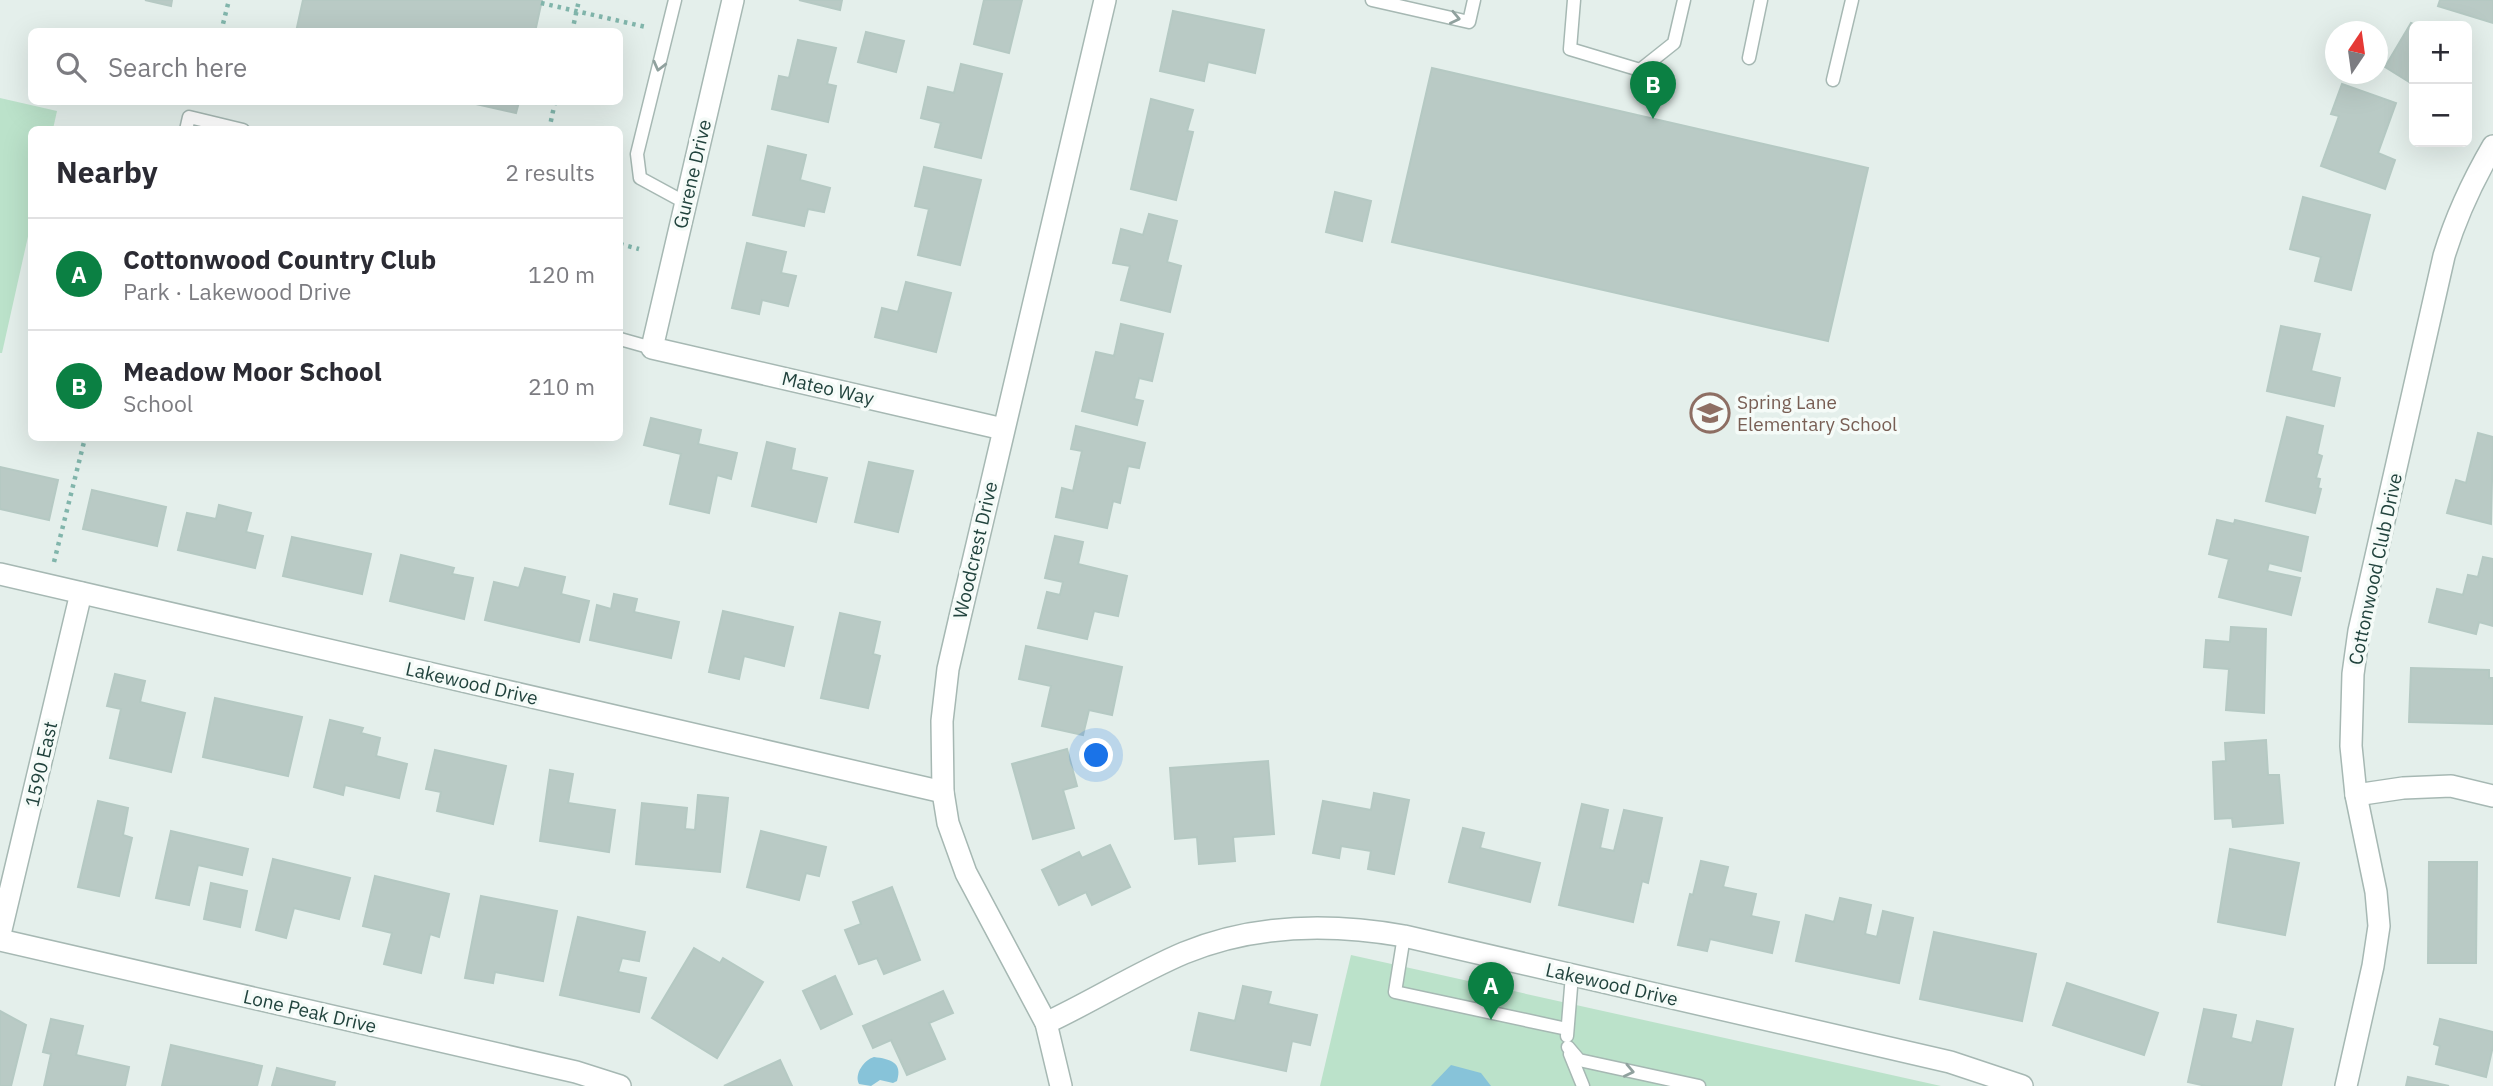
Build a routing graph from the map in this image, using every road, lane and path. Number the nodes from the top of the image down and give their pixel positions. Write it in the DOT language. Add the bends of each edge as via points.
graph roads {
  1 [pos="229,0"];
  2 [pos="579,0"];
  3 [pos="675,0"];
  4 [pos="733,0"];
  5 [pos="1105,0"];
  6 [pos="1371,0"];
  7 [pos="1474,0"];
  8 [pos="1574,0"];
  9 [pos="1684,0"];
  10 [pos="1761,0"];
  11 [pos="1852,0"];
  12 [pos="541,3"];
  13 [pos="577,11"];
  14 [pos="646,27"];
  15 [pos="222,28"];
  16 [pos="573,28"];
  17 [pos="1749,58"];
  18 [pos="1833,80"];
  19 [pos="554,105"];
  20 [pos="187,126"];
  21 [pos="226,126"];
  22 [pos="550,126"];
  23 [pos="2493,146"];
  24 [pos="686,203"];
  25 [pos="623,245"];
  26 [pos="639,249"];
  27 [pos="623,340"];
  28 [pos="652,348"];
  29 [pos="1003,429"];
  30 [pos="84,441"];
  31 [pos="53,568"];
  32 [pos="0,574"];
  33 [pos="81,593"];
  34 [pos="943,792"];
  35 [pos="2356,795"];
  36 [pos="2493,796"];
  37 [pos="0,934"];
  38 [pos="1404,936"];
  39 [pos="0,940"];
  40 [pos="1572,975"];
  41 [pos="1046,1023"];
  42 [pos="1567,1030"];
  43 [pos="1568,1047"];
  44 [pos="620,1086"];
  45 [pos="1061,1086"];
  46 [pos="1583,1086"];
  47 [pos="1699,1086"];
  48 [pos="2022,1086"];
  49 [pos="2346,1086"];
  1 -- 15 [label="path"];
  2 -- 13 [label="path"];
  3 -- 24 [label="lane, one-way" via="638,154 640,178"];
  4 -- 24 [label="street, Gurene Drive"];
  5 -- 29 [label="street, Woodcrest Drive"];
  6 -- 7 [label="lane, one-way" via="1469,22"];
  8 -- 9 [label="lane" via="1570,49 1640,70 1674,43"];
  10 -- 17 [label="lane"];
  11 -- 18 [label="lane"];
  12 -- 13 [label="path"];
  13 -- 14 [label="path"];
  13 -- 16 [label="path"];
  19 -- 22 [label="path"];
  20 -- 21 [label="lane" via="189,117"];
  23 -- 35 [label="street, Cottonwood Club Drive" via="2454,220 2368,586 2353,674 2351,746"];
  24 -- 28 [label="street, Gurene Drive"];
  25 -- 26 [label="path"];
  27 -- 28 [label="lane"];
  28 -- 29 [label="street, Mateo Way"];
  29 -- 34 [label="street, Woodcrest Drive" via="948,669 942,721"];
  30 -- 31 [label="path"];
  32 -- 33 [label="street, Lakewood Drive"];
  33 -- 34 [label="street, Lakewood Drive"];
  33 -- 37 [label="street, 1590 East"];
  34 -- 41 [label="street, Woodcrest Drive" via="948,823 966,873"];
  35 -- 36 [label="street" via="2451,786"];
  35 -- 49 [label="street, Cottonwood Club Drive" via="2379,926"];
  38 -- 40 [label="street, Lakewood Drive"];
  38 -- 41 [label="street, Lakewood Drive" via="1336,927 1239,936 1176,957"];
  38 -- 42 [label="lane" via="1395,992"];
  39 -- 44 [label="street, Lone Peak Drive" via="576,1072"];
  40 -- 42 [label="lane"];
  40 -- 48 [label="street, Lakewood Drive" via="1950,1062"];
  41 -- 45 [label="street, Woodcrest Drive"];
  42 -- 43 [label="lane"];
  43 -- 46 [label="lane"];
  43 -- 47 [label="lane, one-way" via="1578,1060"];
}
